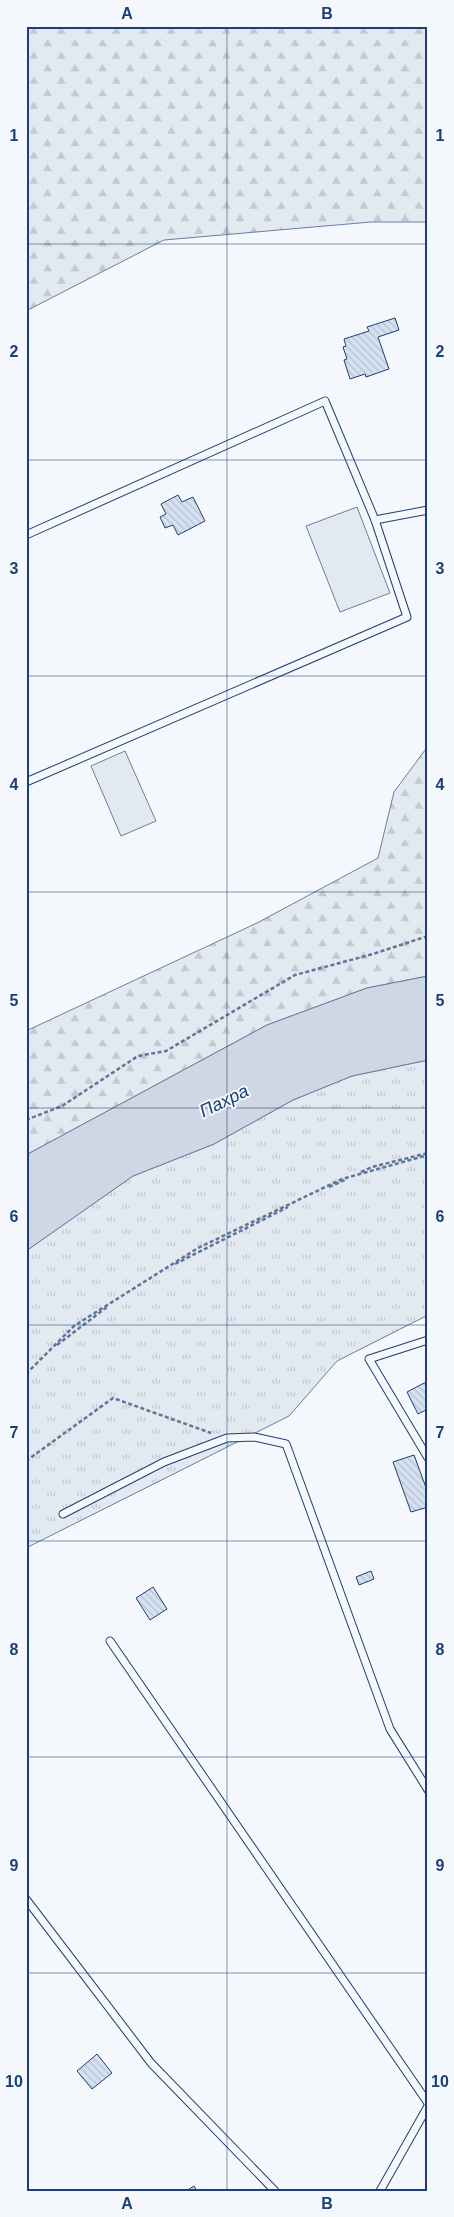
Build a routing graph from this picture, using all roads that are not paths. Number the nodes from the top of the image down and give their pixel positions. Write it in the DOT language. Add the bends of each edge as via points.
graph roads {
  1 [pos="428,510"];
  2 [pos="375,520"];
  3 [pos="26,535"];
  4 [pos="26,782"];
  5 [pos="428,1340"];
  6 [pos="428,1458"];
  7 [pos="63,1514"];
  8 [pos="110,1641"];
  9 [pos="428,1790"];
  10 [pos="26,1899"];
  11 [pos="428,2104"];
  12 [pos="274,2191"];
  13 [pos="380,2191"];
  1 -- 2 [label="lane"];
  2 -- 3 [label="lane" via="325,401"];
  2 -- 4 [label="lane" via="407,617"];
  5 -- 6 [label="lane" via="369,1359"];
  7 -- 9 [label="lane" via="164,1462 227,1438 254,1437 286,1444 390,1729"];
  8 -- 11 [label="lane"];
  10 -- 12 [label="lane" via="151,2063"];
  11 -- 13 [label="lane"];
}
